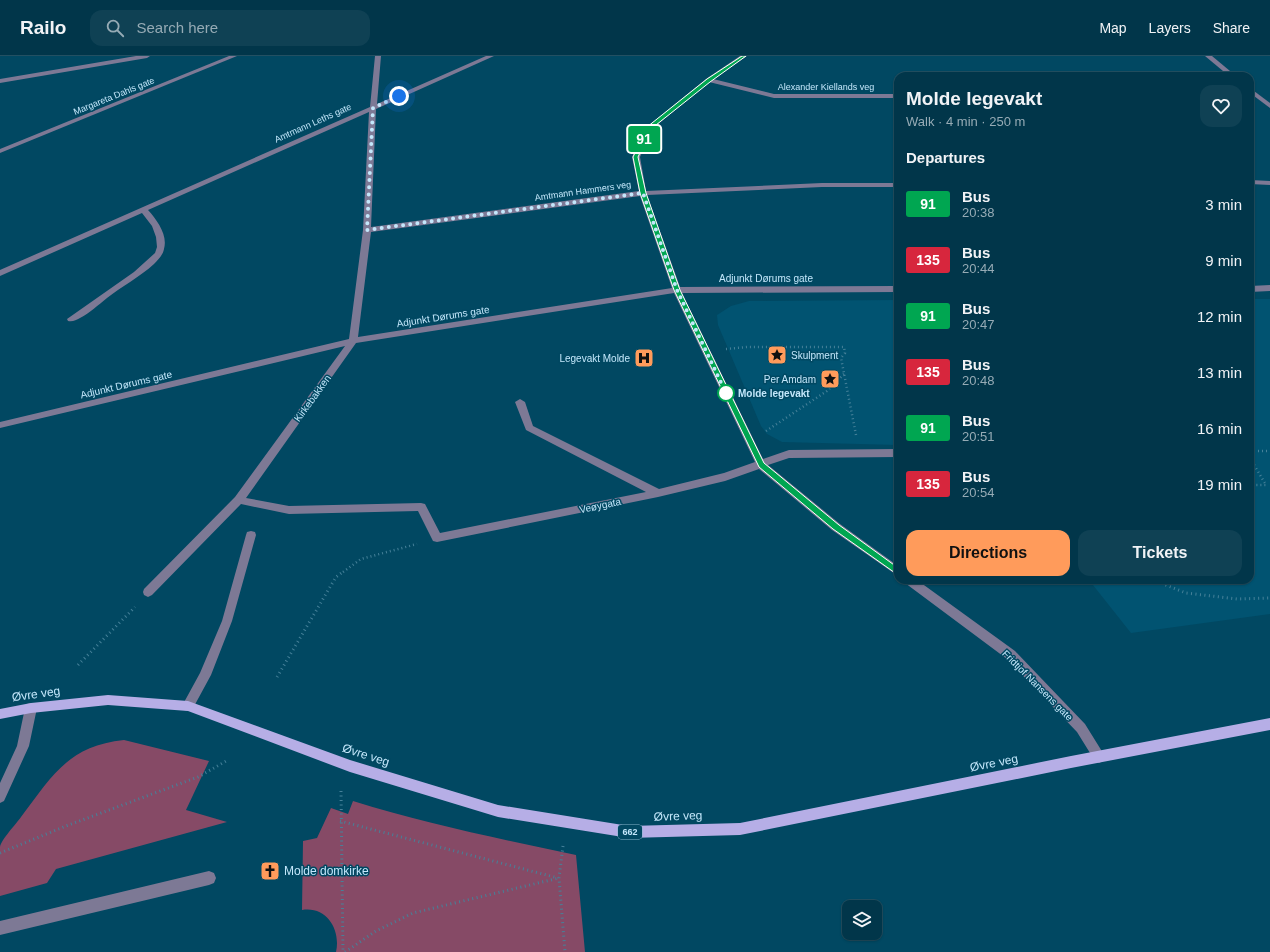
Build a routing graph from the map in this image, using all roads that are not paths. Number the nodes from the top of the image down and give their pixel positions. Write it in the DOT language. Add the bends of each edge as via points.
graph roads {
  1 [pos="147,56"];
  2 [pos="234,56"];
  3 [pos="378,56"];
  4 [pos="491,56"];
  5 [pos="744,56"];
  6 [pos="1208,56"];
  7 [pos="1228,72"];
  8 [pos="708,80"];
  9 [pos="0,81"];
  10 [pos="1270,94"];
  11 [pos="894,96"];
  12 [pos="1254,96"];
  13 [pos="1254,97"];
  14 [pos="1270,106"];
  15 [pos="373,108"];
  16 [pos="0,151"];
  17 [pos="1254,182"];
  18 [pos="1270,183"];
  19 [pos="894,185"];
  20 [pos="643,193"];
  21 [pos="143,209"];
  22 [pos="367,230"];
  23 [pos="0,273"];
  24 [pos="1254,288"];
  25 [pos="1270,288"];
  26 [pos="894,289"];
  27 [pos="677,290"];
  28 [pos="71,319"];
  29 [pos="353,341"];
  30 [pos="520,402"];
  31 [pos="0,425"];
  32 [pos="894,453"];
  33 [pos="761,465"];
  34 [pos="658,493"];
  35 [pos="239,500"];
  36 [pos="252,535"];
  37 [pos="894,569"];
  38 [pos="914,584"];
  39 [pos="148,592"];
  40 [pos="188,706"];
  41 [pos="31,708"];
  42 [pos="0,714"];
  43 [pos="1270,724"];
  44 [pos="1100,756"];
  45 [pos="0,797"];
  46 [pos="209,878"];
  47 [pos="0,928"];
  1 -- 9 [label="street"];
  2 -- 16 [label="street, Margareta Dahls gate"];
  3 -- 15 [label="street, Kirkebakken"];
  4 -- 15 [label="street, Amtmann Leths gate"];
  5 -- 8 [label="street"];
  6 -- 7 [label="street"];
  8 -- 11 [label="street, Alexander Kiellands veg" via="774,96"];
  8 -- 20 [label="street" via="649,128 636,157"];
  10 -- 12 [label="street"];
  13 -- 14 [label="street"];
  15 -- 21 [label="street, Amtmann Leths gate"];
  15 -- 22 [label="street, Kirkebakken"];
  17 -- 18 [label="street"];
  19 -- 20 [label="street, Amtmann Hammers veg" via="822,185"];
  20 -- 22 [label="street, Amtmann Hammers veg"];
  20 -- 27 [label="street"];
  21 -- 23 [label="street, Amtmann Leths gate"];
  21 -- 28 [label="street" via="161,237 161,248 158,253 145,267 102,297 92,308"];
  22 -- 29 [label="street, Kirkebakken"];
  24 -- 25 [label="street"];
  26 -- 27 [label="street, Adjunkt Dørums gate"];
  27 -- 29 [label="street, Adjunkt Dørums gate"];
  27 -- 33 [label="street"];
  29 -- 31 [label="street, Adjunkt Dørums gate"];
  29 -- 35 [label="street, Kirkebakken"];
  30 -- 34 [label="street" via="529,428"];
  32 -- 33 [label="street, Veøygata" via="790,454"];
  33 -- 34 [label="street, Veøygata" via="725,477"];
  33 -- 37 [label="street" via="836,527"];
  34 -- 35 [label="street, Veøygata" via="437,538 421,507 289,510"];
  35 -- 39 [label="street, Kirkebakken"];
  36 -- 40 [label="street" via="227,621 205,675"];
  38 -- 44 [label="street, Fridtjof Nansens gate" via="1011,655 1081,728"];
  40 -- 41 [label="main road, Øvre veg / 662" via="108,700"];
  40 -- 44 [label="main road, Øvre veg / 662" via="350,766 498,810 629,832 740,829"];
  41 -- 42 [label="main road, Øvre veg / 662"];
  41 -- 45 [label="street" via="23,746"];
  43 -- 44 [label="main road, Øvre veg / 662"];
  46 -- 47 [label="street"];
}
